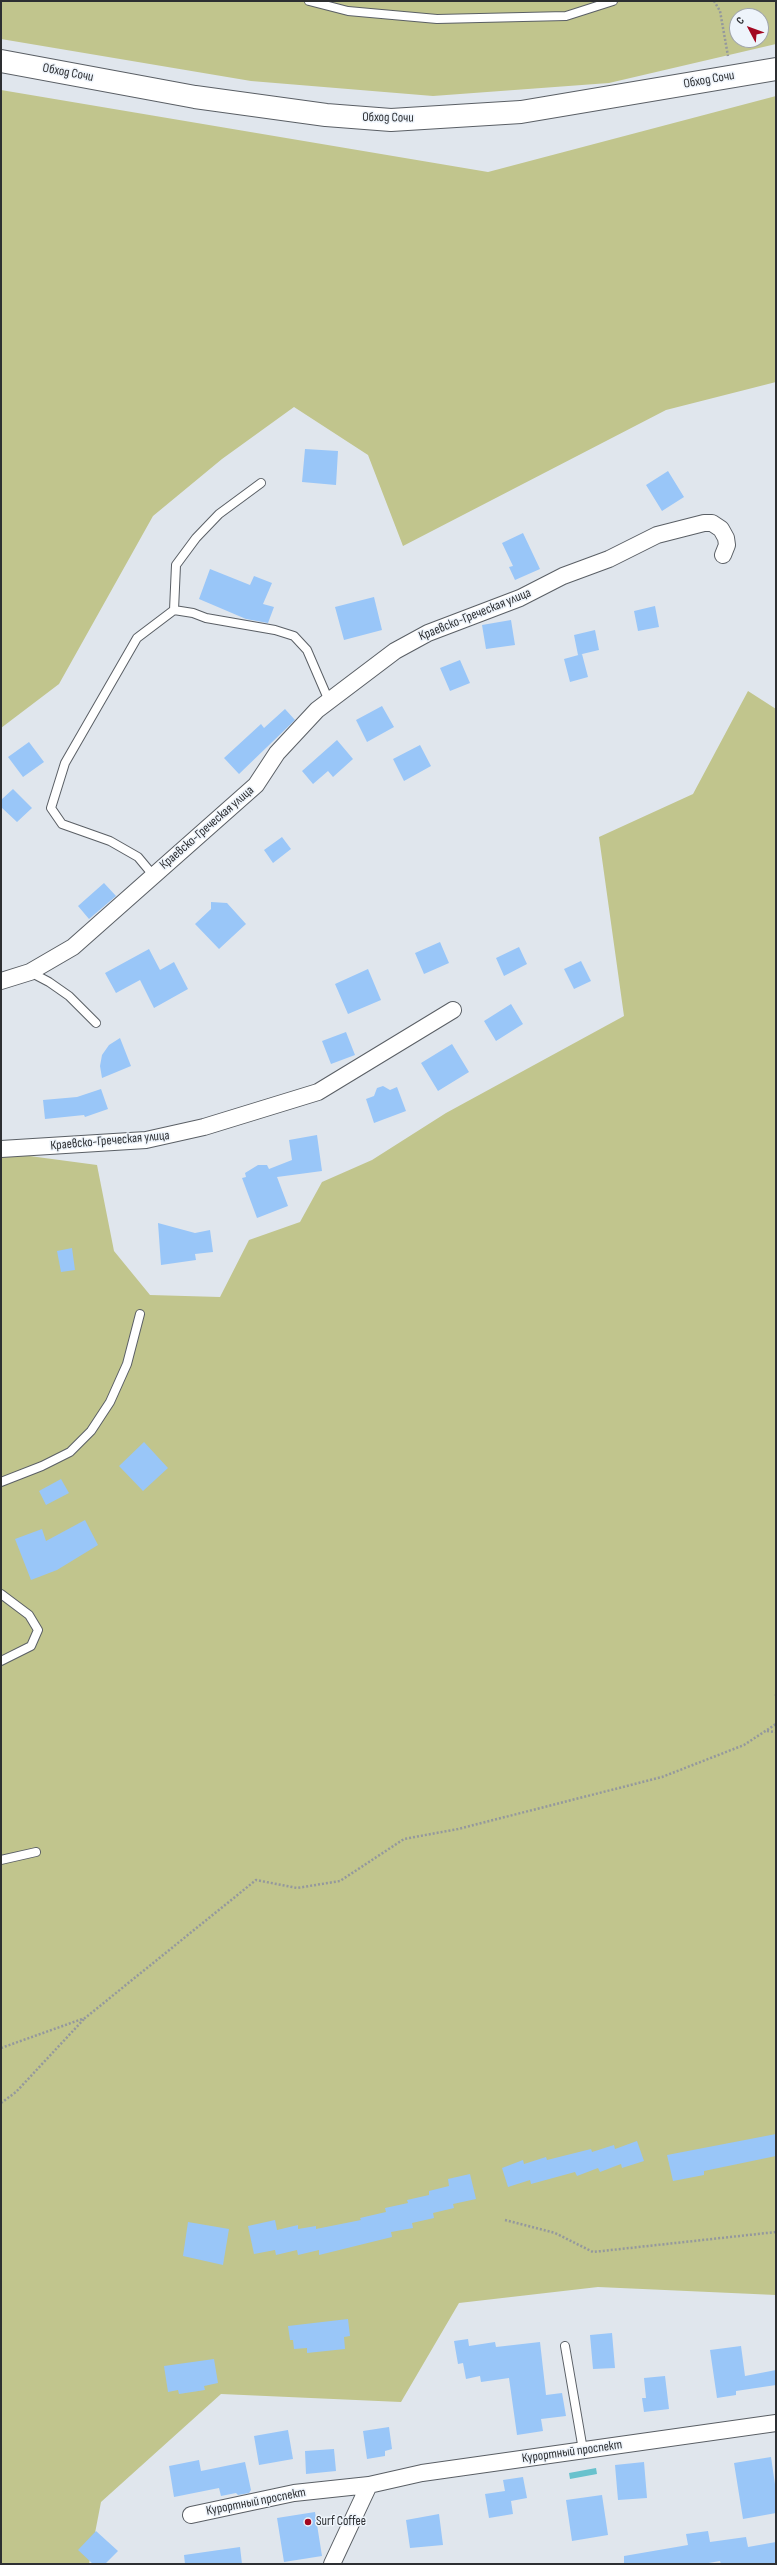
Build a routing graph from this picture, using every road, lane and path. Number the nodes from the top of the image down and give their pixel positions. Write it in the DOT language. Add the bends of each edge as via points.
graph roads {
  1 [pos="309,1"];
  2 [pos="613,1"];
  3 [pos="714,1"];
  4 [pos="1,61"];
  5 [pos="776,69"];
  6 [pos="732,77"];
  7 [pos="261,483"];
  8 [pos="723,555"];
  9 [pos="174,610"];
  10 [pos="328,700"];
  11 [pos="153,875"];
  12 [pos="30,972"];
  13 [pos="1,981"];
  14 [pos="453,1010"];
  15 [pos="96,1023"];
  16 [pos="1,1149"];
  17 [pos="140,1314"];
  18 [pos="1,1482"];
  19 [pos="1,1594"];
  20 [pos="1,1661"];
  21 [pos="776,1694"];
  22 [pos="776,1698"];
  23 [pos="776,1724"];
  24 [pos="766,1731"];
  25 [pos="776,1732"];
  26 [pos="36,1852"];
  27 [pos="1,1860"];
  28 [pos="85,2018"];
  29 [pos="1,2048"];
  30 [pos="1,2102"];
  31 [pos="505,2220"];
  32 [pos="776,2232"];
  33 [pos="565,2346"];
  34 [pos="776,2423"];
  35 [pos="583,2450"];
  36 [pos="369,2485"];
  37 [pos="191,2515"];
  38 [pos="332,2564"];
  1 -- 2 [label="lane" via="348,11 437,19 566,16"];
  3 -- 6 [label="path" via="720,11"];
  4 -- 6 [label="highway, Обход Сочи" via="195,97 326,115 398,120 521,112"];
  5 -- 6 [label="highway, Обход Сочи"];
  7 -- 9 [label="lane" via="219,514 196,538 176,565"];
  8 -- 10 [label="street, Краевско-Греческая улица" via="727,545 726,538 721,529 712,524 704,523 656,535 609,559 563,576 520,598 428,633 395,651"];
  9 -- 10 [label="lane" via="294,636 307,650"];
  9 -- 11 [label="lane" via="137,638 65,763 51,808 62,824 110,841 138,857"];
  10 -- 11 [label="street, Краевско-Греческая улица" via="277,753 256,785"];
  11 -- 12 [label="street, Краевско-Греческая улица" via="73,947"];
  12 -- 13 [label="street, Краевско-Греческая улица"];
  12 -- 15 [label="lane" via="69,996"];
  14 -- 16 [label="street, Краевско-Греческая улица" via="318,1092 204,1127 146,1140"];
  17 -- 18 [label="lane" via="127,1364 110,1402 91,1431 70,1452"];
  19 -- 20 [label="lane" via="29,1614 38,1630 31,1646"];
  21 -- 22 [label="path"];
  23 -- 24 [label="path"];
  24 -- 25 [label="path"];
  24 -- 28 [label="path" via="744,1745 662,1777 458,1829 404,1839 340,1881 297,1888 256,1880"];
  26 -- 27 [label="lane"];
  28 -- 29 [label="path"];
  28 -- 30 [label="path" via="16,2092"];
  31 -- 32 [label="path" via="555,2234 593,2252"];
  33 -- 35 [label="lane"];
  34 -- 35 [label="street, Курортный проспект"];
  35 -- 36 [label="street, Курортный проспект" via="422,2473"];
  36 -- 37 [label="street, Курортный проспект" via="294,2493"];
  36 -- 38 [label="street"];
}
